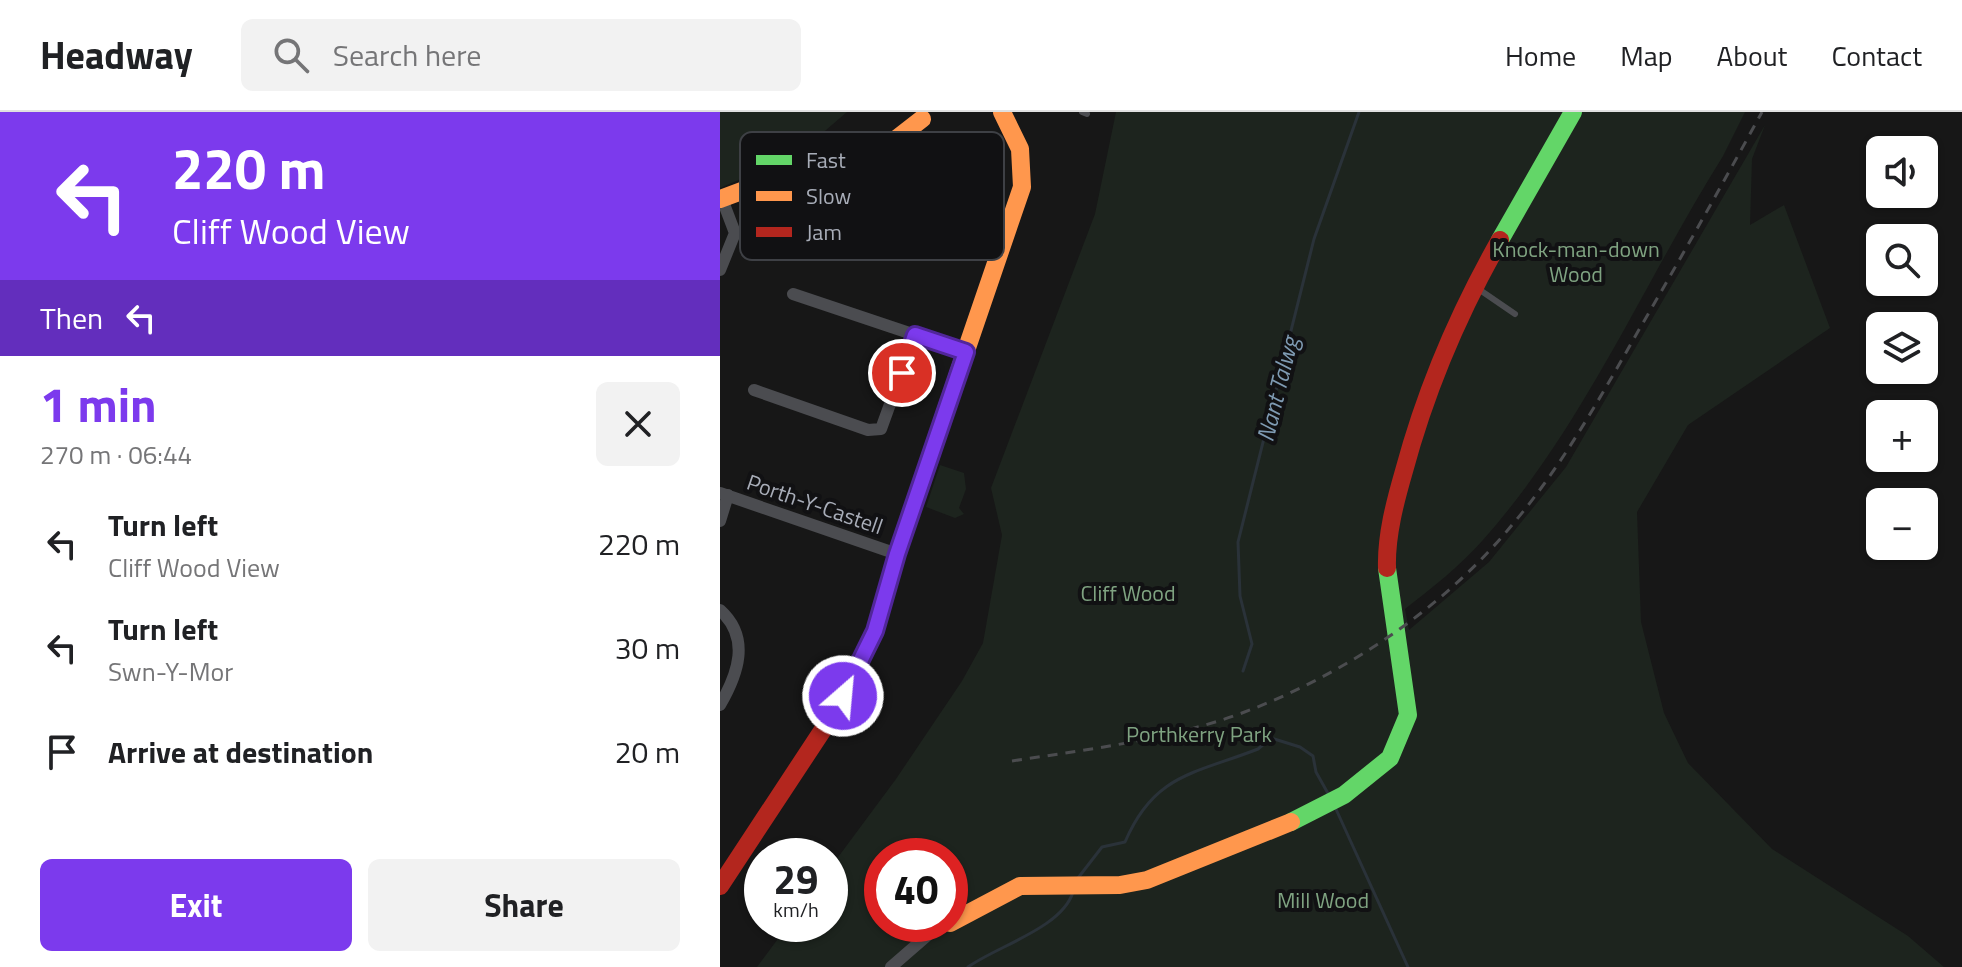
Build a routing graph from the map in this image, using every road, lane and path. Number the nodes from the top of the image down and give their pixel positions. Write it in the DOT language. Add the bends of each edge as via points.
graph roads {
  1 [pos="1002,112"];
  2 [pos="1573,112"];
  3 [pos="740,191"];
  4 [pos="721,199"];
  5 [pos="1004,241"];
  6 [pos="998,260"];
  7 [pos="720,270"];
  8 [pos="1474,286"];
  9 [pos="793,294"];
  10 [pos="1515,314"];
  11 [pos="915,335"];
  12 [pos="966,352"];
  13 [pos="754,390"];
  14 [pos="724,494"];
  15 [pos="720,521"];
  16 [pos="897,554"];
  17 [pos="720,610"];
  18 [pos="720,705"];
  19 [pos="720,886"];
  20 [pos="968,914"];
  21 [pos="920,942"];
  22 [pos="891,967"];
  1 -- 5 [label="street" via="1023,164 1022,187"];
  2 -- 8 [label="street"];
  3 -- 4 [label="street"];
  4 -- 7 [label="street" via="735,233"];
  6 -- 12 [label="street"];
  8 -- 10 [label="lane"];
  8 -- 20 [label="street" via="1426,393 1395,503 1386,564 1408,715 1390,758 1332,802 1147,880 1020,886"];
  9 -- 11 [label="street"];
  11 -- 12 [label="street"];
  11 -- 13 [label="street" via="881,429 868,430"];
  12 -- 16 [label="street"];
  14 -- 15 [label="street"];
  14 -- 16 [label="street, Porth-Y-Castell"];
  16 -- 19 [label="street" via="875,631 854,676"];
  17 -- 18 [label="street" via="735,629 740,665"];
  21 -- 22 [label="street"];
}
